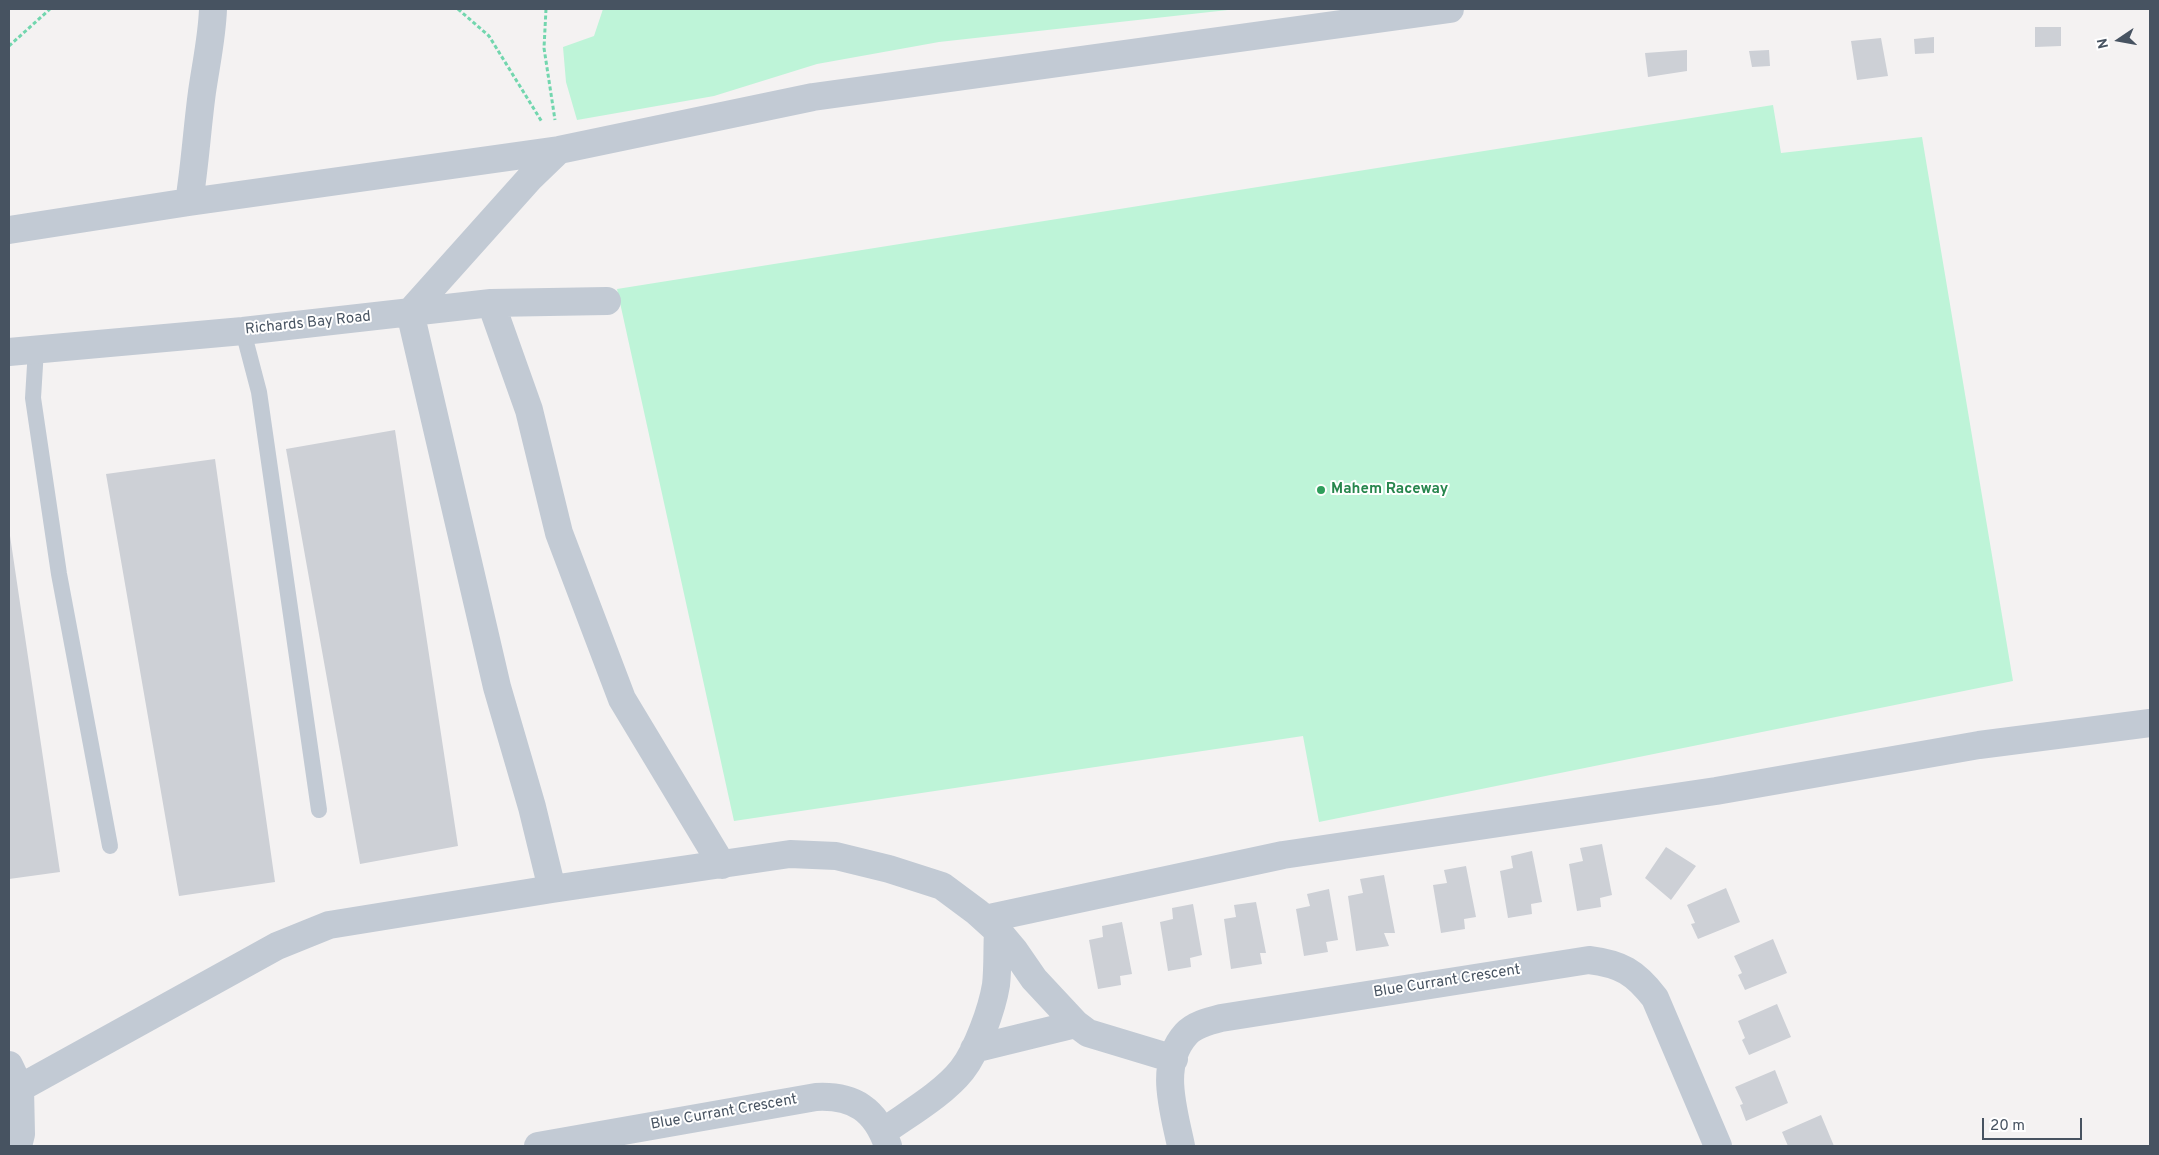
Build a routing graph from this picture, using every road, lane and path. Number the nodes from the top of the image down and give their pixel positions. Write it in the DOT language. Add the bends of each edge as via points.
graph roads {
  1 [pos="50,9"];
  2 [pos="213,9"];
  3 [pos="458,9"];
  4 [pos="546,9"];
  5 [pos="1450,9"];
  6 [pos="9,46"];
  7 [pos="559,150"];
  8 [pos="189,202"];
  9 [pos="9,230"];
  10 [pos="607,301"];
  11 [pos="491,303"];
  12 [pos="410,312"];
  13 [pos="243,331"];
  14 [pos="36,349"];
  15 [pos="9,352"];
  16 [pos="2150,723"];
  17 [pos="319,810"];
  18 [pos="110,846"];
  19 [pos="722,865"];
  20 [pos="552,889"];
  21 [pos="991,925"];
  22 [pos="1076,1024"];
  23 [pos="974,1049"];
  24 [pos="1174,1059"];
  25 [pos="14,1077"];
  26 [pos="886,1139"];
  27 [pos="18,1146"];
  28 [pos="538,1146"];
  29 [pos="1181,1146"];
  30 [pos="1718,1146"];
  1 -- 6 [label="path"];
  2 -- 8 [label="street" via="212,40 202,92"];
  3 -- 7 [label="path" via="489,36"];
  4 -- 7 [label="path" via="544,48"];
  5 -- 7 [label="street" via="813,96"];
  7 -- 8 [label="street"];
  7 -- 12 [label="street"];
  8 -- 9 [label="street"];
  10 -- 11 [label="street, Richards Bay Road"];
  11 -- 12 [label="street, Richards Bay Road"];
  11 -- 19 [label="street" via="530,410 559,533 622,699"];
  12 -- 13 [label="street, Richards Bay Road"];
  12 -- 20 [label="street" via="497,687"];
  13 -- 14 [label="street, Richards Bay Road"];
  13 -- 17 [label="lane" via="259,392"];
  14 -- 15 [label="street, Richards Bay Road"];
  14 -- 18 [label="lane" via="34,398 58,564"];
  16 -- 21 [label="street" via="1979,745 1716,791 1284,855"];
  19 -- 20 [label="street"];
  19 -- 21 [label="street" via="790,854 836,856 942,886"];
  20 -- 25 [label="street" via="329,925 277,946"];
  21 -- 22 [label="street" via="1034,979"];
  21 -- 23 [label="street" via="996,986"];
  22 -- 23 [label="street"];
  22 -- 24 [label="street" via="1088,1033"];
  23 -- 26 [label="street" via="962,1070"];
  24 -- 29 [label="street, Blue Currant Crescent" via="1170,1086"];
  24 -- 30 [label="street, Blue Currant Crescent" via="1187,1033 1221,1018 1589,960 1605,962 1633,974 1655,998"];
  25 -- 27 [label="street" via="21,1134"];
  26 -- 28 [label="street, Blue Currant Crescent" via="874,1118 851,1100 834,1096"];
}
